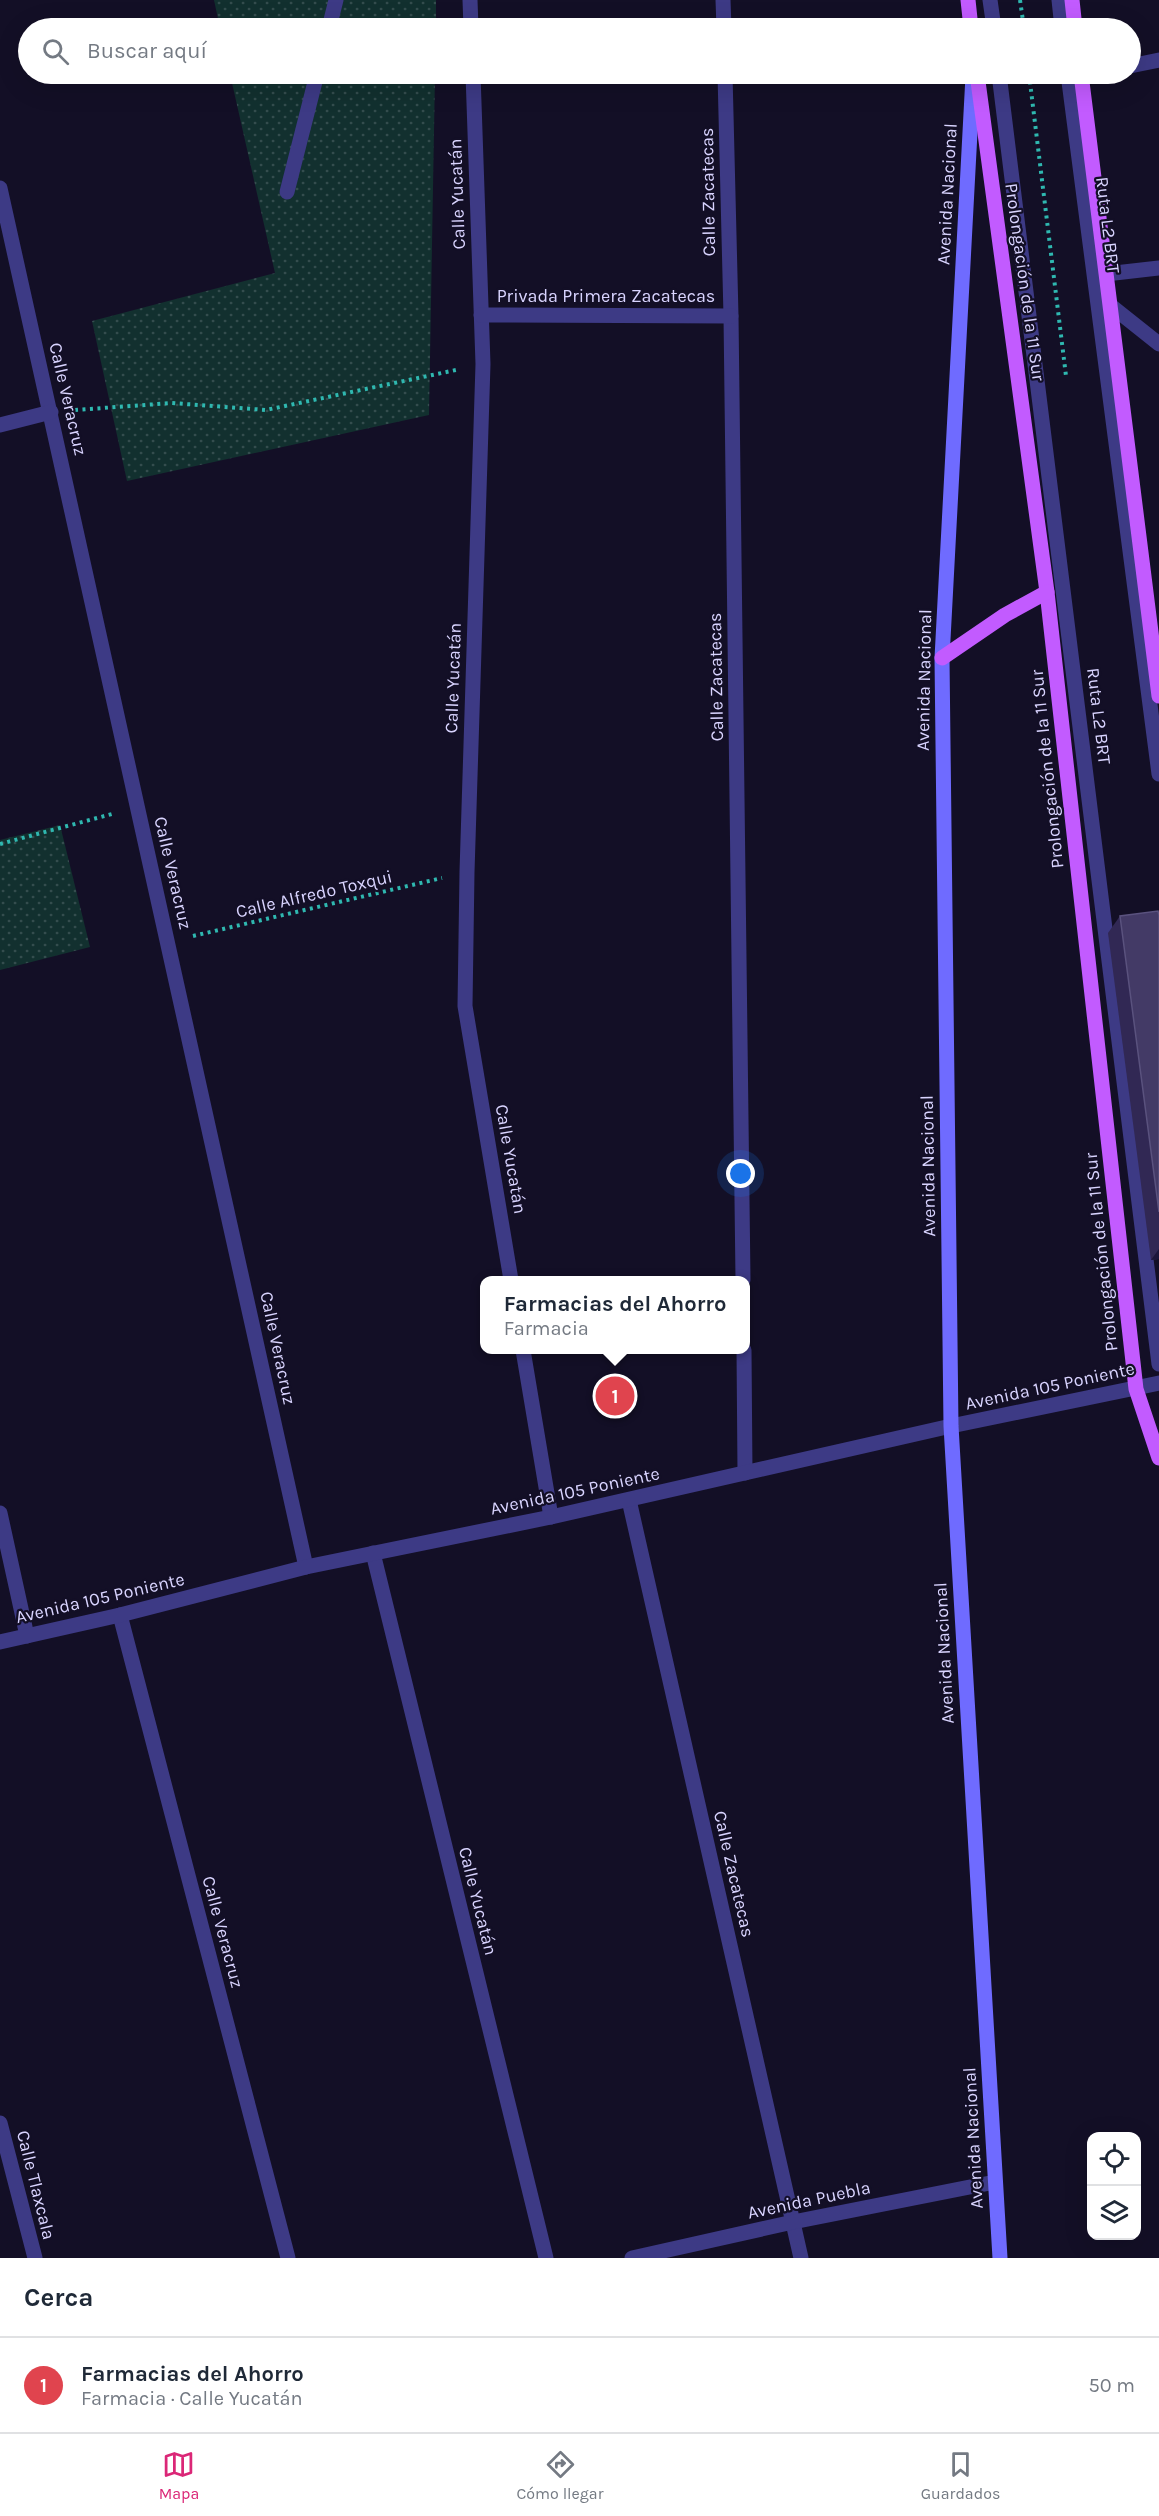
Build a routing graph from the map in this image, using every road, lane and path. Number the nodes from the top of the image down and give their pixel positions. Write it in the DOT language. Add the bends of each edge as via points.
graph roads {
  1 [pos="336,0"];
  2 [pos="470,0"];
  3 [pos="723,0"];
  4 [pos="968,0"];
  5 [pos="990,0"];
  6 [pos="1020,0"];
  7 [pos="1059,0"];
  8 [pos="1072,0"];
  9 [pos="332,18"];
  10 [pos="471,18"];
  11 [pos="724,18"];
  12 [pos="970,18"];
  13 [pos="993,18"];
  14 [pos="1022,18"];
  15 [pos="1061,18"];
  16 [pos="1074,18"];
  17 [pos="1159,60"];
  18 [pos="1141,64"];
  19 [pos="314,84"];
  20 [pos="472,84"];
  21 [pos="725,84"];
  22 [pos="974,84"];
  23 [pos="976,84"];
  24 [pos="1000,84"];
  25 [pos="1082,84"];
  26 [pos="1082,84"];
  27 [pos="0,188"];
  28 [pos="287,192"];
  29 [pos="1159,268"];
  30 [pos="1106,274"];
  31 [pos="1110,305"];
  32 [pos="481,315"];
  33 [pos="731,316"];
  34 [pos="1159,344"];
  35 [pos="483,364"];
  36 [pos="51,412"];
  37 [pos="0,425"];
  38 [pos="1047,592"];
  39 [pos="942,658"];
  40 [pos="1159,696"];
  41 [pos="1159,774"];
  42 [pos="138,807"];
  43 [pos="0,844"];
  44 [pos="467,872"];
  45 [pos="168,942"];
  46 [pos="511,1276"];
  47 [pos="743,1276"];
  48 [pos="524,1354"];
  49 [pos="744,1354"];
  50 [pos="1159,1364"];
  51 [pos="1159,1383"];
  52 [pos="1136,1389"];
  53 [pos="951,1426"];
  54 [pos="1159,1458"];
  55 [pos="745,1473"];
  56 [pos="629,1500"];
  57 [pos="0,1513"];
  58 [pos="551,1517"];
  59 [pos="373,1553"];
  60 [pos="306,1567"];
  61 [pos="120,1615"];
  62 [pos="27,1636"];
  63 [pos="0,1642"];
  64 [pos="0,2123"];
  65 [pos="995,2182"];
  66 [pos="793,2222"];
  67 [pos="35,2258"];
  68 [pos="288,2258"];
  69 [pos="546,2258"];
  70 [pos="632,2258"];
  71 [pos="801,2258"];
  72 [pos="1000,2258"];
  1 -- 9 [label="street"];
  2 -- 10 [label="street"];
  3 -- 11 [label="street"];
  4 -- 12 [label="main road"];
  5 -- 13 [label="street"];
  6 -- 14 [label="path"];
  7 -- 15 [label="street"];
  8 -- 16 [label="main road"];
  17 -- 18 [label="street"];
  19 -- 28 [label="street"];
  20 -- 32 [label="street, Calle Yucatán"];
  21 -- 33 [label="street, Calle Zacatecas"];
  22 -- 39 [label="main road, Avenida Nacional"];
  23 -- 38 [label="main road, Prolongación de la 11 Sur"];
  24 -- 50 [label="street, Ruta L2 BRT"];
  25 -- 30 [label="main road"];
  26 -- 41 [label="street, Ruta L2 BRT"];
  27 -- 36 [label="street, Calle Veracruz"];
  29 -- 30 [label="street"];
  30 -- 31 [label="main road"];
  31 -- 34 [label="street"];
  31 -- 40 [label="main road"];
  32 -- 33 [label="street, Privada Primera Zacatecas"];
  32 -- 35 [label="street, Calle Yucatán"];
  33 -- 47 [label="street, Calle Zacatecas"];
  35 -- 36 [label="path" via="266,410 172,403"];
  35 -- 44 [label="street, Calle Yucatán"];
  36 -- 37 [label="street"];
  36 -- 42 [label="street, Calle Veracruz"];
  38 -- 39 [label="main road"];
  38 -- 52 [label="main road, Prolongación de la 11 Sur"];
  39 -- 53 [label="main road, Avenida Nacional"];
  42 -- 43 [label="path"];
  42 -- 45 [label="street, Calle Veracruz"];
  44 -- 45 [label="path, Calle Alfredo Toxqui"];
  44 -- 46 [label="street, Calle Yucatán" via="465,1006"];
  45 -- 60 [label="street, Calle Veracruz"];
  48 -- 58 [label="street"];
  49 -- 55 [label="street"];
  51 -- 52 [label="street, Avenida 105 Poniente"];
  52 -- 53 [label="street, Avenida 105 Poniente"];
  52 -- 54 [label="main road, Prolongación de la 11 Sur"];
  53 -- 55 [label="street, Avenida 105 Poniente"];
  53 -- 65 [label="main road, Avenida Nacional"];
  55 -- 56 [label="street, Avenida 105 Poniente"];
  56 -- 58 [label="street, Avenida 105 Poniente"];
  56 -- 66 [label="street, Calle Zacatecas"];
  57 -- 62 [label="street"];
  58 -- 59 [label="street, Avenida 105 Poniente"];
  59 -- 60 [label="street, Avenida 105 Poniente"];
  59 -- 69 [label="street, Calle Yucatán"];
  60 -- 61 [label="street, Avenida 105 Poniente"];
  61 -- 62 [label="street, Avenida 105 Poniente"];
  61 -- 68 [label="street, Calle Veracruz"];
  62 -- 63 [label="street, Avenida 105 Poniente"];
  64 -- 67 [label="street, Calle Tlaxcala"];
  65 -- 66 [label="street, Avenida Puebla"];
  65 -- 72 [label="main road, Avenida Nacional"];
  66 -- 70 [label="street, Avenida Puebla"];
  66 -- 71 [label="street, Calle Zacatecas"];
}
